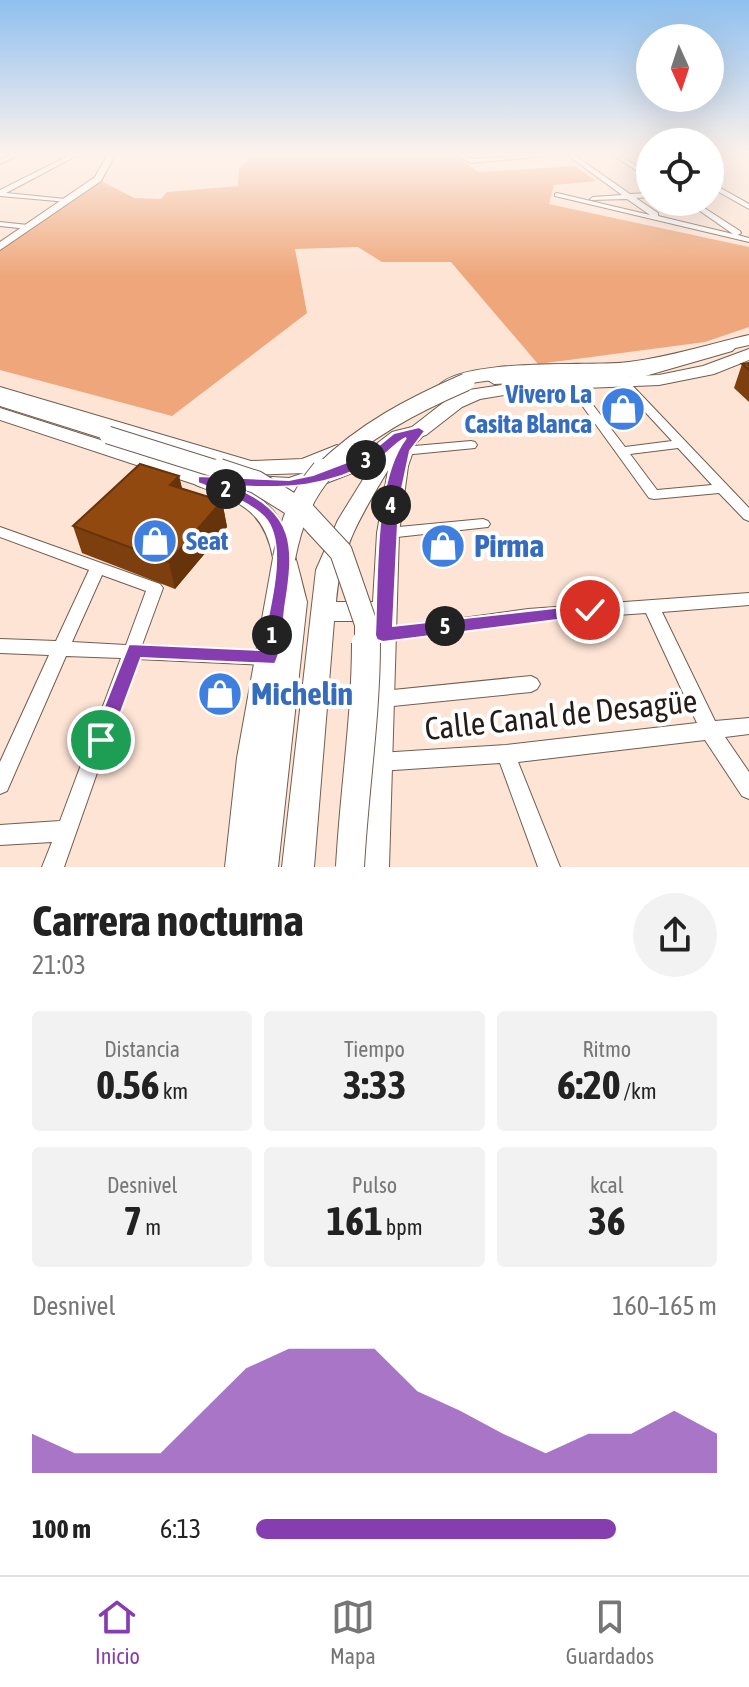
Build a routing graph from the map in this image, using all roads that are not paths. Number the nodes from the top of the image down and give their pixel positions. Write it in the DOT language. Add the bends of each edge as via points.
graph roads {
  1 [pos="14,195"];
  2 [pos="74,195"];
  3 [pos="559,195"];
  4 [pos="628,195"];
  5 [pos="729,195"];
  6 [pos="632,198"];
  7 [pos="636,198"];
  8 [pos="580,200"];
  9 [pos="66,201"];
  10 [pos="590,203"];
  11 [pos="749,207"];
  12 [pos="711,216"];
  13 [pos="661,219"];
  14 [pos="0,224"];
  15 [pos="28,227"];
  16 [pos="748,240"];
  17 [pos="0,247"];
  18 [pos="749,340"];
  19 [pos="727,348"];
  20 [pos="749,354"];
  21 [pos="625,384"];
  22 [pos="573,386"];
  23 [pos="0,393"];
  24 [pos="0,401"];
  25 [pos="0,414"];
  26 [pos="385,417"];
  27 [pos="414,437"];
  28 [pos="681,444"];
  29 [pos="471,445"];
  30 [pos="620,451"];
  31 [pos="203,480"];
  32 [pos="721,488"];
  33 [pos="749,516"];
  34 [pos="483,524"];
  35 [pos="0,532"];
  36 [pos="388,533"];
  37 [pos="284,558"];
  38 [pos="97,568"];
  39 [pos="749,599"];
  40 [pos="651,606"];
  41 [pos="321,611"];
  42 [pos="384,623"];
  43 [pos="0,646"];
  44 [pos="63,648"];
  45 [pos="135,650"];
  46 [pos="269,658"];
  47 [pos="531,684"];
  48 [pos="383,699"];
  49 [pos="749,726"];
  50 [pos="710,731"];
  51 [pos="506,754"];
  52 [pos="379,762"];
  53 [pos="0,784"];
  54 [pos="749,789"];
  55 [pos="67,831"];
  56 [pos="0,835"];
  57 [pos="53,867"];
  58 [pos="241,867"];
  59 [pos="262,867"];
  60 [pos="298,867"];
  61 [pos="350,867"];
  62 [pos="373,867"];
  63 [pos="549,867"];
  1 -- 9 [label="street"];
  2 -- 9 [label="street"];
  3 -- 8 [label="street"];
  4 -- 6 [label="street"];
  5 -- 11 [label="street"];
  6 -- 7 [label="street"];
  6 -- 8 [label="street"];
  6 -- 10 [label="street"];
  6 -- 13 [label="street"];
  8 -- 10 [label="street"];
  9 -- 15 [label="street"];
  10 -- 13 [label="street"];
  12 -- 16 [label="street"];
  13 -- 16 [label="street"];
  14 -- 15 [label="street"];
  15 -- 17 [label="street"];
  18 -- 19 [label="main road"];
  19 -- 26 [label="main road" via="630,367 467,378"];
  19 -- 37 [label="main road, bridge" via="645,371 466,382 419,400 324,470 294,515"];
  20 -- 21 [label="main road" via="691,374"];
  21 -- 22 [label="main road"];
  21 -- 28 [label="street"];
  22 -- 27 [label="main road" via="535,385 476,394 455,403"];
  22 -- 30 [label="street"];
  23 -- 26 [label="main road" via="250,468 306,466 328,458"];
  24 -- 61 [label="main road, bridge" via="256,482 304,512 341,552 366,624 366,688"];
  25 -- 31 [label="main road"];
  26 -- 27 [label="main road"];
  27 -- 29 [label="street"];
  27 -- 31 [label="main road" via="399,436 373,457 289,485"];
  27 -- 36 [label="main road"];
  27 -- 41 [label="main road" via="382,464 348,520 327,570"];
  28 -- 30 [label="street"];
  28 -- 32 [label="street"];
  30 -- 32 [label="street" via="654,495"];
  31 -- 37 [label="main road" via="270,514 281,533"];
  32 -- 33 [label="street"];
  34 -- 36 [label="street"];
  35 -- 38 [label="street"];
  36 -- 42 [label="main road"];
  37 -- 46 [label="main road"];
  37 -- 59 [label="main road" via="295,602"];
  38 -- 44 [label="street"];
  38 -- 45 [label="street" via="155,588"];
  39 -- 40 [label="street"];
  40 -- 42 [label="street"];
  40 -- 50 [label="street"];
  41 -- 42 [label="main road"];
  41 -- 60 [label="main road"];
  42 -- 48 [label="main road"];
  43 -- 44 [label="street"];
  44 -- 45 [label="street"];
  44 -- 53 [label="street"];
  45 -- 46 [label="street"];
  45 -- 55 [label="street"];
  46 -- 58 [label="main road" via="251,758"];
  47 -- 48 [label="street"];
  48 -- 52 [label="main road"];
  49 -- 50 [label="street, Calle Canal de Desagüe"];
  50 -- 51 [label="street, Calle Canal de Desagüe"];
  50 -- 54 [label="street"];
  51 -- 52 [label="street, Calle Canal de Desagüe"];
  51 -- 63 [label="street"];
  52 -- 62 [label="main road"];
  55 -- 56 [label="street"];
  55 -- 57 [label="street"];
}
